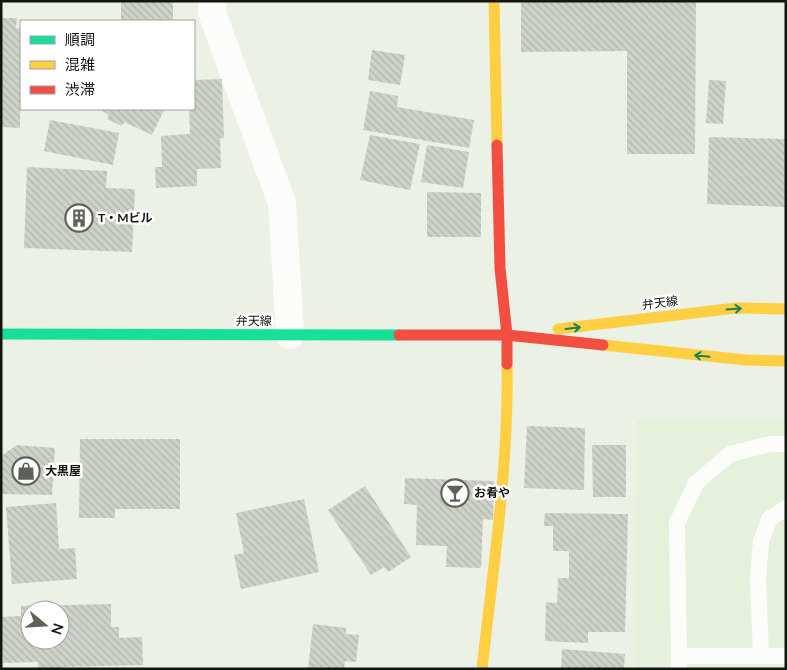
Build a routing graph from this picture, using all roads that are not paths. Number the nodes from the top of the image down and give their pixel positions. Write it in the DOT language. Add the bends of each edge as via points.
graph roads {
  1 [pos="213,1"];
  2 [pos="494,1"];
  3 [pos="786,309"];
  4 [pos="1,334"];
  5 [pos="290,335"];
  6 [pos="507,335"];
  7 [pos="786,361"];
  8 [pos="786,444"];
  9 [pos="786,508"];
  10 [pos="761,656"];
  11 [pos="784,660"];
  12 [pos="679,663"];
  13 [pos="482,669"];
  1 -- 5 [label="street" via="212,13 282,203"];
  2 -- 6 [label="street" via="500,268"];
  6 -- 3 [label="street, 弁天線, one-way" via="736,308"];
  4 -- 5 [label="street, 弁天線"];
  5 -- 6 [label="street, 弁天線"];
  7 -- 6 [label="street, 弁天線, one-way" via="746,360"];
  6 -- 13 [label="street" via="508,404"];
  8 -- 12 [label="lane" via="770,444 730,454 696,483 677,523"];
  9 -- 10 [label="lane" via="770,519 760,542"];
  10 -- 11 [label="lane"];
  10 -- 12 [label="lane"];
}
